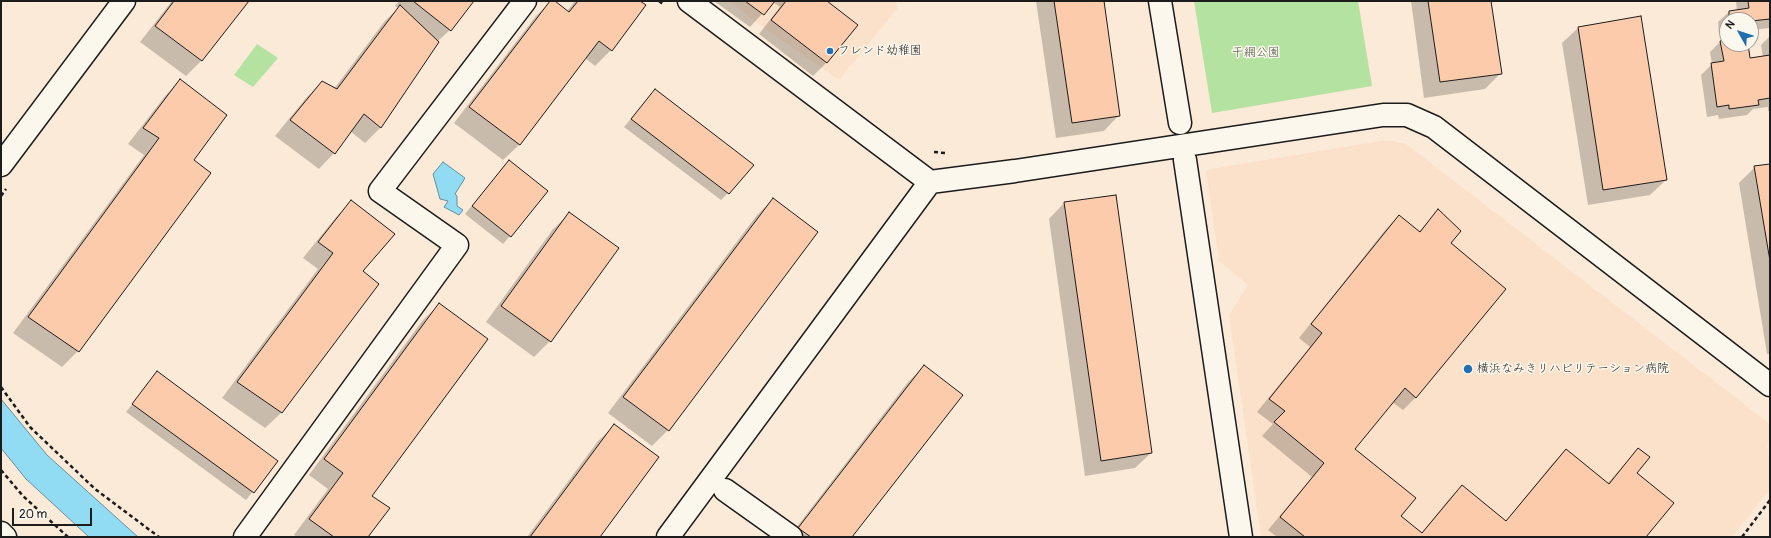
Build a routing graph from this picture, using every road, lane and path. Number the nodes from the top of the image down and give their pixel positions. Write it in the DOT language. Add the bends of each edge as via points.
graph roads {
  1 [pos="124,1"];
  2 [pos="525,1"];
  3 [pos="659,1"];
  4 [pos="689,1"];
  5 [pos="1160,1"];
  6 [pos="666,6"];
  7 [pos="1180,123"];
  8 [pos="1185,160"];
  9 [pos="1,165"];
  10 [pos="930,182"];
  11 [pos="1770,385"];
  12 [pos="1,387"];
  13 [pos="1,470"];
  14 [pos="725,490"];
  15 [pos="1770,500"];
  16 [pos="1,533"];
  17 [pos="5,537"];
  18 [pos="68,537"];
  19 [pos="159,537"];
  20 [pos="245,537"];
  21 [pos="668,537"];
  22 [pos="791,537"];
  23 [pos="1241,537"];
  24 [pos="1742,537"];
  1 -- 9 [label="street"];
  2 -- 20 [label="street" via="380,191 457,245"];
  3 -- 6 [label="path"];
  4 -- 10 [label="street"];
  5 -- 7 [label="street"];
  8 -- 23 [label="street"];
  10 -- 11 [label="street" via="1384,115 1406,115 1434,127"];
  10 -- 21 [label="street"];
  12 -- 19 [label="path" via="30,427 95,489"];
  13 -- 18 [label="path" via="23,496"];
  14 -- 22 [label="street"];
  15 -- 24 [label="path"];
  16 -- 17 [label="street"];
}
